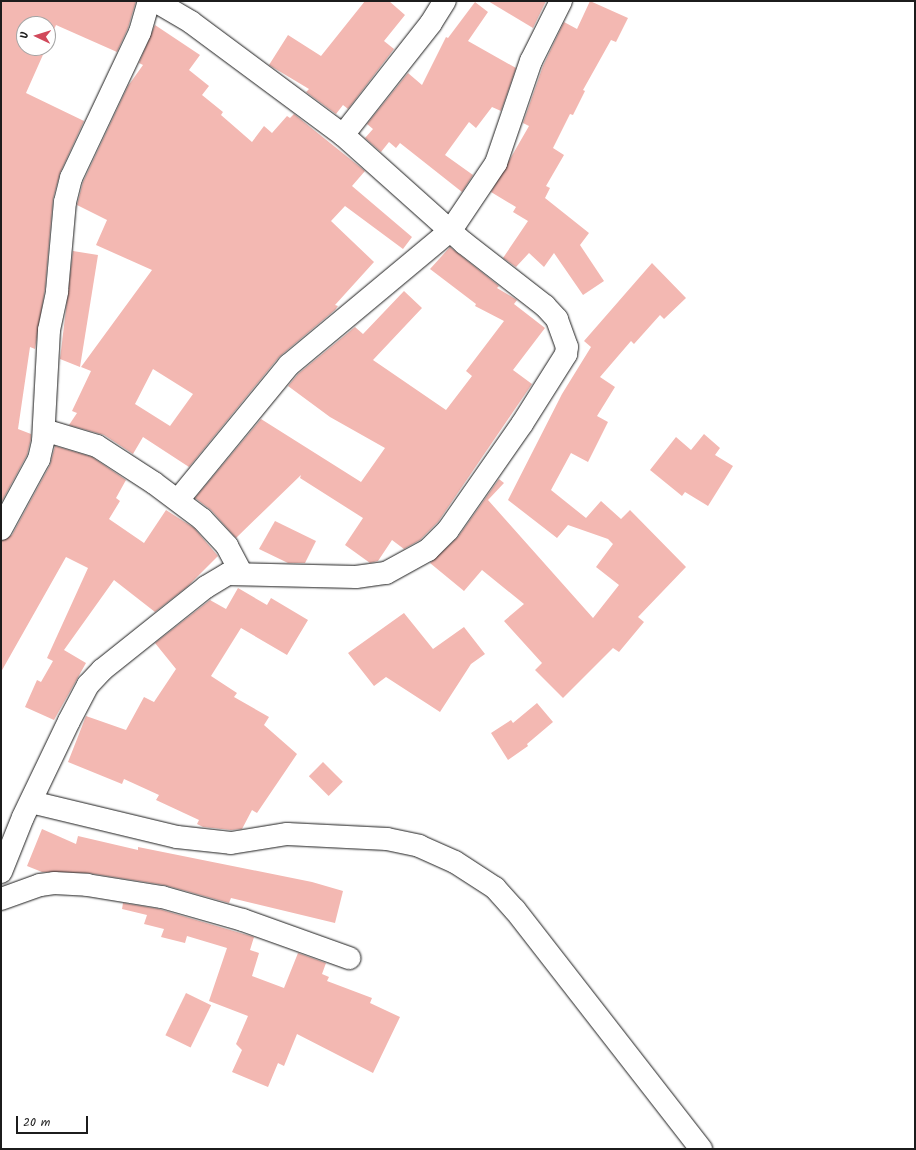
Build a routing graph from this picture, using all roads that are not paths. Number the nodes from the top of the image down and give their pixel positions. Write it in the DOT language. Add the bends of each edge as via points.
graph roads {
  1 [pos="149,1"];
  2 [pos="155,1"];
  3 [pos="445,1"];
  4 [pos="560,1"];
  5 [pos="343,135"];
  6 [pos="451,230"];
  7 [pos="44,430"];
  8 [pos="178,500"];
  9 [pos="1,529"];
  10 [pos="241,572"];
  11 [pos="31,802"];
  12 [pos="1,872"];
  13 [pos="1,899"];
  14 [pos="349,958"];
  15 [pos="701,1149"];
  1 -- 7 [label="street" via="140,32 70,178 65,202 57,291 49,330"];
  2 -- 5 [label="street" via="191,22"];
  3 -- 5 [label="street" via="431,23"];
  4 -- 6 [label="street" via="532,61 496,163"];
  5 -- 6 [label="street"];
  6 -- 8 [label="street" via="289,365"];
  6 -- 10 [label="street" via="545,306 557,319 563,333 566,354 522,424 453,523 428,550 386,573 356,577 269,576"];
  7 -- 8 [label="street" via="97,446"];
  7 -- 9 [label="street" via="39,458"];
  8 -- 10 [label="street" via="202,519 227,546"];
  10 -- 11 [label="street" via="228,574 206,587 102,670 88,685"];
  11 -- 12 [label="street"];
  11 -- 15 [label="street" via="177,837 231,843 287,834 387,839 419,846 455,862 495,888 514,910"];
  13 -- 14 [label="street" via="40,885 54,883 87,885 162,897 243,920"];
}
